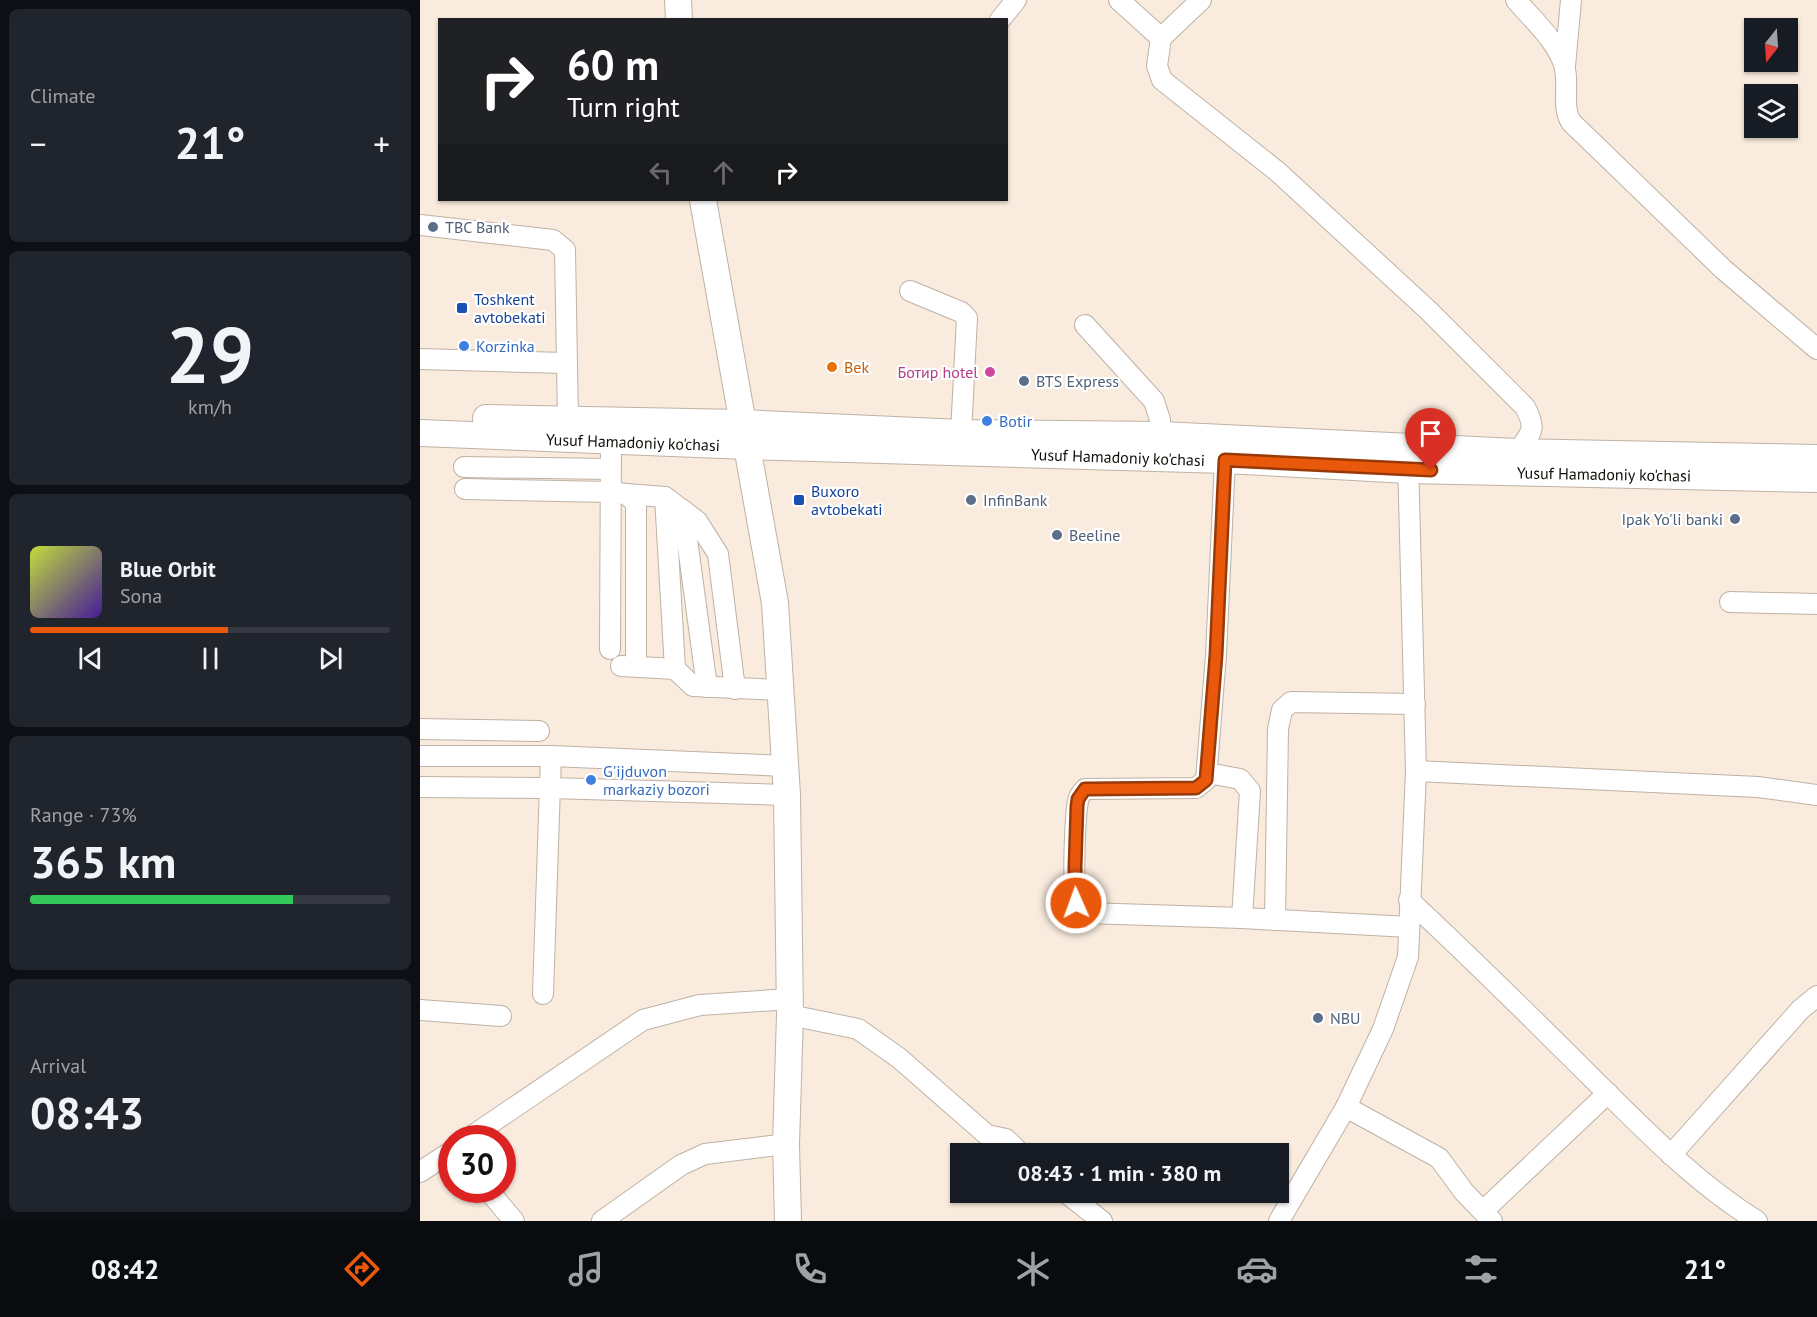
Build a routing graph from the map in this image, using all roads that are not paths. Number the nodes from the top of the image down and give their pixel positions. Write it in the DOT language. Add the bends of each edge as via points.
graph roads {
  1 [pos="678,0"];
  2 [pos="1016,0"];
  3 [pos="1119,0"];
  4 [pos="1201,0"];
  5 [pos="1516,0"];
  6 [pos="1571,0"];
  7 [pos="679,18"];
  8 [pos="1002,18"];
  9 [pos="1161,38"];
  10 [pos="1565,66"];
  11 [pos="703,201"];
  12 [pos="420,225"];
  13 [pos="910,291"];
  14 [pos="1085,325"];
  15 [pos="1817,349"];
  16 [pos="420,359"];
  17 [pos="566,363"];
  18 [pos="420,416"];
  19 [pos="568,421"];
  20 [pos="420,433"];
  21 [pos="962,433"];
  22 [pos="744,435"];
  23 [pos="1161,435"];
  24 [pos="611,441"];
  25 [pos="1517,452"];
  26 [pos="1408,458"];
  27 [pos="1817,458"];
  28 [pos="1225,460"];
  29 [pos="464,467"];
  30 [pos="610,469"];
  31 [pos="1817,479"];
  32 [pos="465,489"];
  33 [pos="618,493"];
  34 [pos="665,496"];
  35 [pos="683,510"];
  36 [pos="1730,602"];
  37 [pos="1817,604"];
  38 [pos="610,649"];
  39 [pos="675,669"];
  40 [pos="707,687"];
  41 [pos="735,689"];
  42 [pos="782,690"];
  43 [pos="1415,704"];
  44 [pos="539,731"];
  45 [pos="420,735"];
  46 [pos="420,756"];
  47 [pos="551,756"];
  48 [pos="787,766"];
  49 [pos="1416,771"];
  50 [pos="1208,773"];
  51 [pos="420,787"];
  52 [pos="550,788"];
  53 [pos="787,795"];
  54 [pos="1817,795"];
  55 [pos="1409,900"];
  56 [pos="1242,918"];
  57 [pos="1275,920"];
  58 [pos="1410,927"];
  59 [pos="543,994"];
  60 [pos="1817,996"];
  61 [pos="790,1007"];
  62 [pos="420,1010"];
  63 [pos="501,1016"];
  64 [pos="1608,1093"];
  65 [pos="1346,1107"];
  66 [pos="488,1125"];
  67 [pos="1010,1143"];
  68 [pos="786,1144"];
  69 [pos="1671,1155"];
  70 [pos="438,1160"];
  71 [pos="420,1172"];
  72 [pos="499,1203"];
  73 [pos="1079,1203"];
  74 [pos="1488,1216"];
  75 [pos="514,1221"];
  76 [pos="602,1221"];
  77 [pos="788,1221"];
  78 [pos="1102,1221"];
  79 [pos="1279,1221"];
  80 [pos="1757,1221"];
  1 -- 7 [label="main road"];
  2 -- 8 [label="street"];
  3 -- 9 [label="street"];
  4 -- 9 [label="street"];
  5 -- 10 [label="street" via="1549,39"];
  6 -- 10 [label="street"];
  9 -- 25 [label="street" via="1157,66 1162,80 1278,172 1430,311 1525,407 1533,422 1531,433"];
  10 -- 15 [label="street" via="1571,122 1723,270"];
  11 -- 22 [label="main road"];
  12 -- 17 [label="street" via="553,240 565,250"];
  13 -- 21 [label="street" via="967,318"];
  14 -- 23 [label="street" via="1154,401"];
  16 -- 17 [label="street"];
  17 -- 19 [label="street"];
  18 -- 19 [label="main road, Yusuf Hamadoniy ko'chasi"];
  19 -- 22 [label="main road, Yusuf Hamadoniy ko'chasi"];
  20 -- 24 [label="main road, Yusuf Hamadoniy ko'chasi"];
  21 -- 22 [label="main road, Yusuf Hamadoniy ko'chasi"];
  21 -- 23 [label="main road, Yusuf Hamadoniy ko'chasi"];
  22 -- 24 [label="main road, Yusuf Hamadoniy ko'chasi"];
  22 -- 28 [label="main road, Yusuf Hamadoniy ko'chasi"];
  22 -- 42 [label="main road" via="775,603"];
  23 -- 26 [label="main road, Yusuf Hamadoniy ko'chasi"];
  24 -- 30 [label="street"];
  25 -- 26 [label="main road, Yusuf Hamadoniy ko'chasi"];
  25 -- 27 [label="main road, Yusuf Hamadoniy ko'chasi"];
  26 -- 28 [label="main road, Yusuf Hamadoniy ko'chasi"];
  26 -- 31 [label="main road, Yusuf Hamadoniy ko'chasi"];
  26 -- 43 [label="street"];
  28 -- 50 [label="street"];
  29 -- 30 [label="street"];
  30 -- 33 [label="street"];
  32 -- 33 [label="street"];
  33 -- 34 [label="street"];
  33 -- 38 [label="street"];
  33 -- 39 [label="street" via="636,503 628,666"];
  34 -- 35 [label="street"];
  34 -- 39 [label="street"];
  35 -- 40 [label="street"];
  35 -- 41 [label="street" via="697,521 718,554"];
  36 -- 37 [label="street"];
  39 -- 40 [label="street" via="693,686"];
  40 -- 41 [label="street"];
  41 -- 42 [label="street"];
  42 -- 48 [label="main road"];
  43 -- 49 [label="street"];
  43 -- 57 [label="street" via="1291,702 1282,710 1278,729"];
  44 -- 45 [label="street"];
  46 -- 47 [label="street"];
  47 -- 48 [label="street"];
  47 -- 52 [label="street"];
  48 -- 53 [label="main road"];
  49 -- 54 [label="street" via="1758,787"];
  49 -- 55 [label="street"];
  50 -- 56 [label="street" via="1240,779 1250,791"];
  50 -- 56 [label="street" via="1204,784 1196,788 1091,787 1082,792 1077,806 1076,903 1086,913"];
  51 -- 52 [label="street"];
  52 -- 53 [label="street"];
  52 -- 59 [label="street"];
  53 -- 61 [label="main road"];
  55 -- 58 [label="street"];
  55 -- 64 [label="street"];
  56 -- 57 [label="street"];
  57 -- 58 [label="street"];
  58 -- 65 [label="street" via="1408,957 1383,1029"];
  60 -- 69 [label="street"];
  61 -- 66 [label="street" via="700,1005 643,1020"];
  61 -- 67 [label="street" via="858,1029 899,1058 985,1133"];
  61 -- 68 [label="main road"];
  62 -- 63 [label="street"];
  64 -- 69 [label="street"];
  64 -- 74 [label="street"];
  65 -- 74 [label="street" via="1437,1156"];
  65 -- 79 [label="street"];
  68 -- 76 [label="street" via="695,1158"];
  68 -- 77 [label="main road"];
  69 -- 80 [label="street" via="1728,1203"];
  70 -- 71 [label="street"];
  72 -- 75 [label="street"];
  73 -- 78 [label="street"];
}
